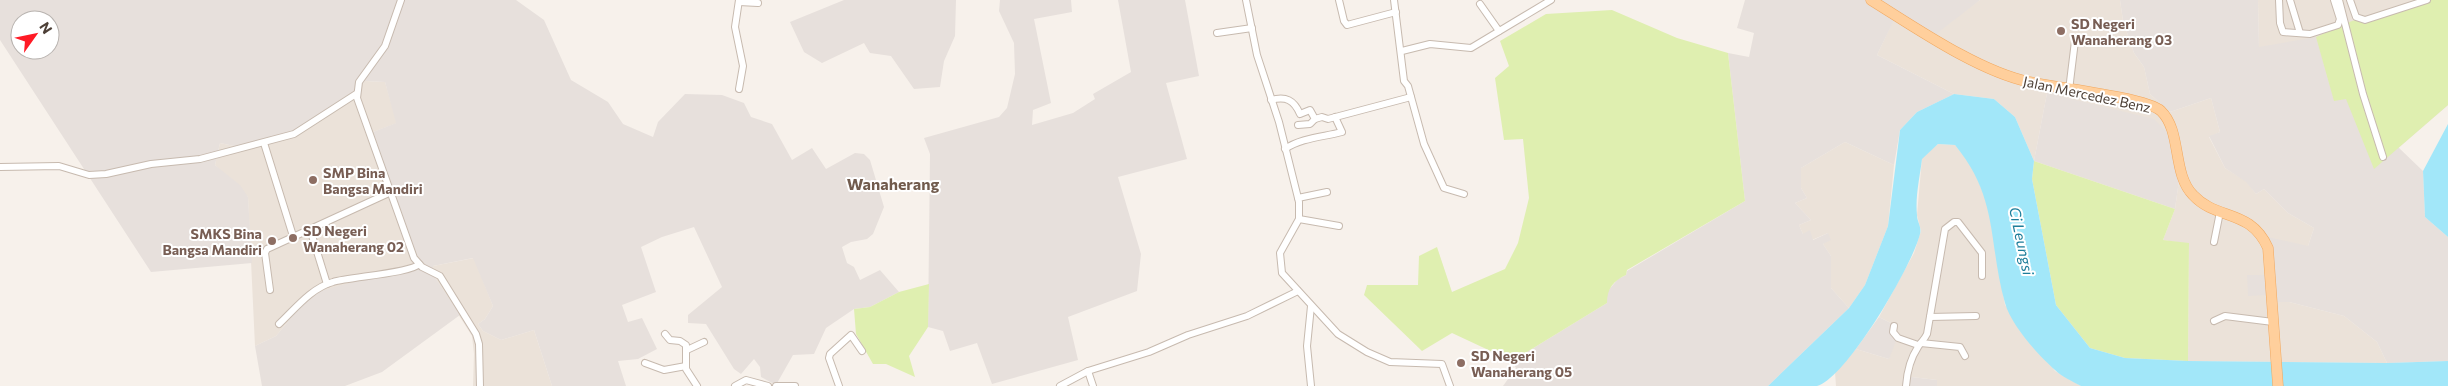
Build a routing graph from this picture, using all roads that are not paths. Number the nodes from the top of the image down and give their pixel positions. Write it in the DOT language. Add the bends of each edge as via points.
graph roads {
  1 [pos="401,0"];
  2 [pos="1246,0"];
  3 [pos="1339,0"];
  4 [pos="1394,0"];
  5 [pos="1551,0"];
  6 [pos="1871,0"];
  7 [pos="2279,0"];
  8 [pos="2290,0"];
  9 [pos="2334,0"];
  10 [pos="2339,0"];
  11 [pos="2350,0"];
  12 [pos="2395,0"];
  13 [pos="2427,0"];
  14 [pos="739,1"];
  15 [pos="758,4"];
  16 [pos="1480,4"];
  17 [pos="2398,9"];
  18 [pos="1396,12"];
  19 [pos="1252,28"];
  20 [pos="1499,31"];
  21 [pos="1217,33"];
  22 [pos="2300,33"];
  23 [pos="2074,41"];
  24 [pos="1402,51"];
  25 [pos="739,89"];
  26 [pos="2068,90"];
  27 [pos="356,94"];
  28 [pos="1411,96"];
  29 [pos="1271,100"];
  30 [pos="1336,117"];
  31 [pos="1315,119"];
  32 [pos="1298,125"];
  33 [pos="264,143"];
  34 [pos="1285,149"];
  35 [pos="2384,157"];
  36 [pos="0,167"];
  37 [pos="390,192"];
  38 [pos="1327,192"];
  39 [pos="1464,194"];
  40 [pos="1298,198"];
  41 [pos="2220,212"];
  42 [pos="1299,219"];
  43 [pos="1339,226"];
  44 [pos="310,228"];
  45 [pos="293,236"];
  46 [pos="2214,242"];
  47 [pos="418,264"];
  48 [pos="1982,276"];
  49 [pos="327,284"];
  50 [pos="270,290"];
  51 [pos="1298,291"];
  52 [pos="1312,306"];
  53 [pos="1930,316"];
  54 [pos="1976,316"];
  55 [pos="2214,322"];
  56 [pos="2273,322"];
  57 [pos="279,324"];
  58 [pos="1894,326"];
  59 [pos="665,334"];
  60 [pos="704,342"];
  61 [pos="1920,344"];
  62 [pos="687,350"];
  63 [pos="862,350"];
  64 [pos="1965,356"];
  65 [pos="645,363"];
  66 [pos="686,366"];
  67 [pos="1088,371"];
  68 [pos="480,386"];
  69 [pos="697,386"];
  70 [pos="735,386"];
  71 [pos="768,386"];
  72 [pos="776,386"];
  73 [pos="795,386"];
  74 [pos="839,386"];
  75 [pos="1060,386"];
  76 [pos="1093,386"];
  77 [pos="1311,386"];
  78 [pos="1450,386"];
  79 [pos="1906,386"];
  80 [pos="2278,386"];
  1 -- 27 [label="street" via="385,46 364,73"];
  2 -- 19 [label="street"];
  3 -- 18 [label="street" via="1347,25"];
  4 -- 18 [label="street"];
  5 -- 20 [label="street"];
  6 -- 26 [label="main road, Jalan Mercedez Benz" via="2000,73"];
  7 -- 22 [label="street" via="2282,30"];
  8 -- 22 [label="street"];
  9 -- 22 [label="street" via="2340,19 2338,25 2310,34"];
  10 -- 35 [label="street" via="2363,94"];
  11 -- 17 [label="street" via="2356,17 2362,20"];
  12 -- 17 [label="street"];
  13 -- 17 [label="street"];
  14 -- 15 [label="street"];
  14 -- 25 [label="street" via="735,27 743,66"];
  16 -- 20 [label="street"];
  18 -- 24 [label="street"];
  19 -- 21 [label="street"];
  19 -- 29 [label="street"];
  20 -- 24 [label="street" via="1471,48 1430,44"];
  23 -- 26 [label="street"];
  24 -- 28 [label="street" via="1404,81"];
  26 -- 41 [label="main road, Jalan Mercedez Benz" via="2125,99 2161,110 2169,124 2187,189 2202,203"];
  27 -- 33 [label="street" via="294,134"];
  27 -- 37 [label="street"];
  28 -- 30 [label="street"];
  28 -- 39 [label="street" via="1424,144 1442,184 1446,190"];
  29 -- 31 [label="street" via="1288,99 1300,114 1312,111"];
  29 -- 34 [label="street"];
  30 -- 31 [label="street"];
  30 -- 34 [label="street" via="1342,132 1315,140 1297,141"];
  31 -- 32 [label="street" via="1310,124"];
  33 -- 36 [label="street" via="207,157 106,174 89,174 59,166"];
  33 -- 45 [label="street"];
  34 -- 40 [label="street"];
  37 -- 44 [label="street"];
  37 -- 47 [label="street"];
  38 -- 40 [label="street"];
  40 -- 42 [label="street"];
  41 -- 46 [label="street"];
  41 -- 56 [label="main road, Jalan Mercedez Benz" via="2253,226 2263,238 2270,259"];
  42 -- 43 [label="street"];
  42 -- 51 [label="street" via="1279,258 1282,273"];
  44 -- 45 [label="street"];
  44 -- 49 [label="street"];
  45 -- 50 [label="street" via="266,251"];
  47 -- 49 [label="street" via="409,270"];
  47 -- 68 [label="street" via="440,276 476,334"];
  48 -- 53 [label="street" via="1982,253 1958,222 1954,222 1945,229"];
  49 -- 57 [label="street" via="313,292"];
  51 -- 52 [label="street"];
  51 -- 67 [label="street" via="1247,316"];
  52 -- 77 [label="street" via="1307,346"];
  52 -- 78 [label="street" via="1338,334 1373,356 1390,362 1442,364"];
  53 -- 54 [label="street"];
  53 -- 61 [label="street" via="1927,334"];
  55 -- 56 [label="street" via="2225,316"];
  56 -- 80 [label="main road, Jalan Mercedez Benz"];
  58 -- 61 [label="street" via="1896,337"];
  59 -- 62 [label="street" via="670,340 683,343"];
  60 -- 62 [label="street"];
  61 -- 64 [label="street" via="1960,347"];
  61 -- 79 [label="street" via="1907,370"];
  62 -- 66 [label="street"];
  63 -- 74 [label="street" via="851,335 830,354"];
  65 -- 66 [label="street" via="659,370"];
  66 -- 69 [label="street"];
  67 -- 75 [label="street"];
  67 -- 76 [label="street"];
  70 -- 71 [label="street" via="746,380"];
  72 -- 73 [label="street"];
}
